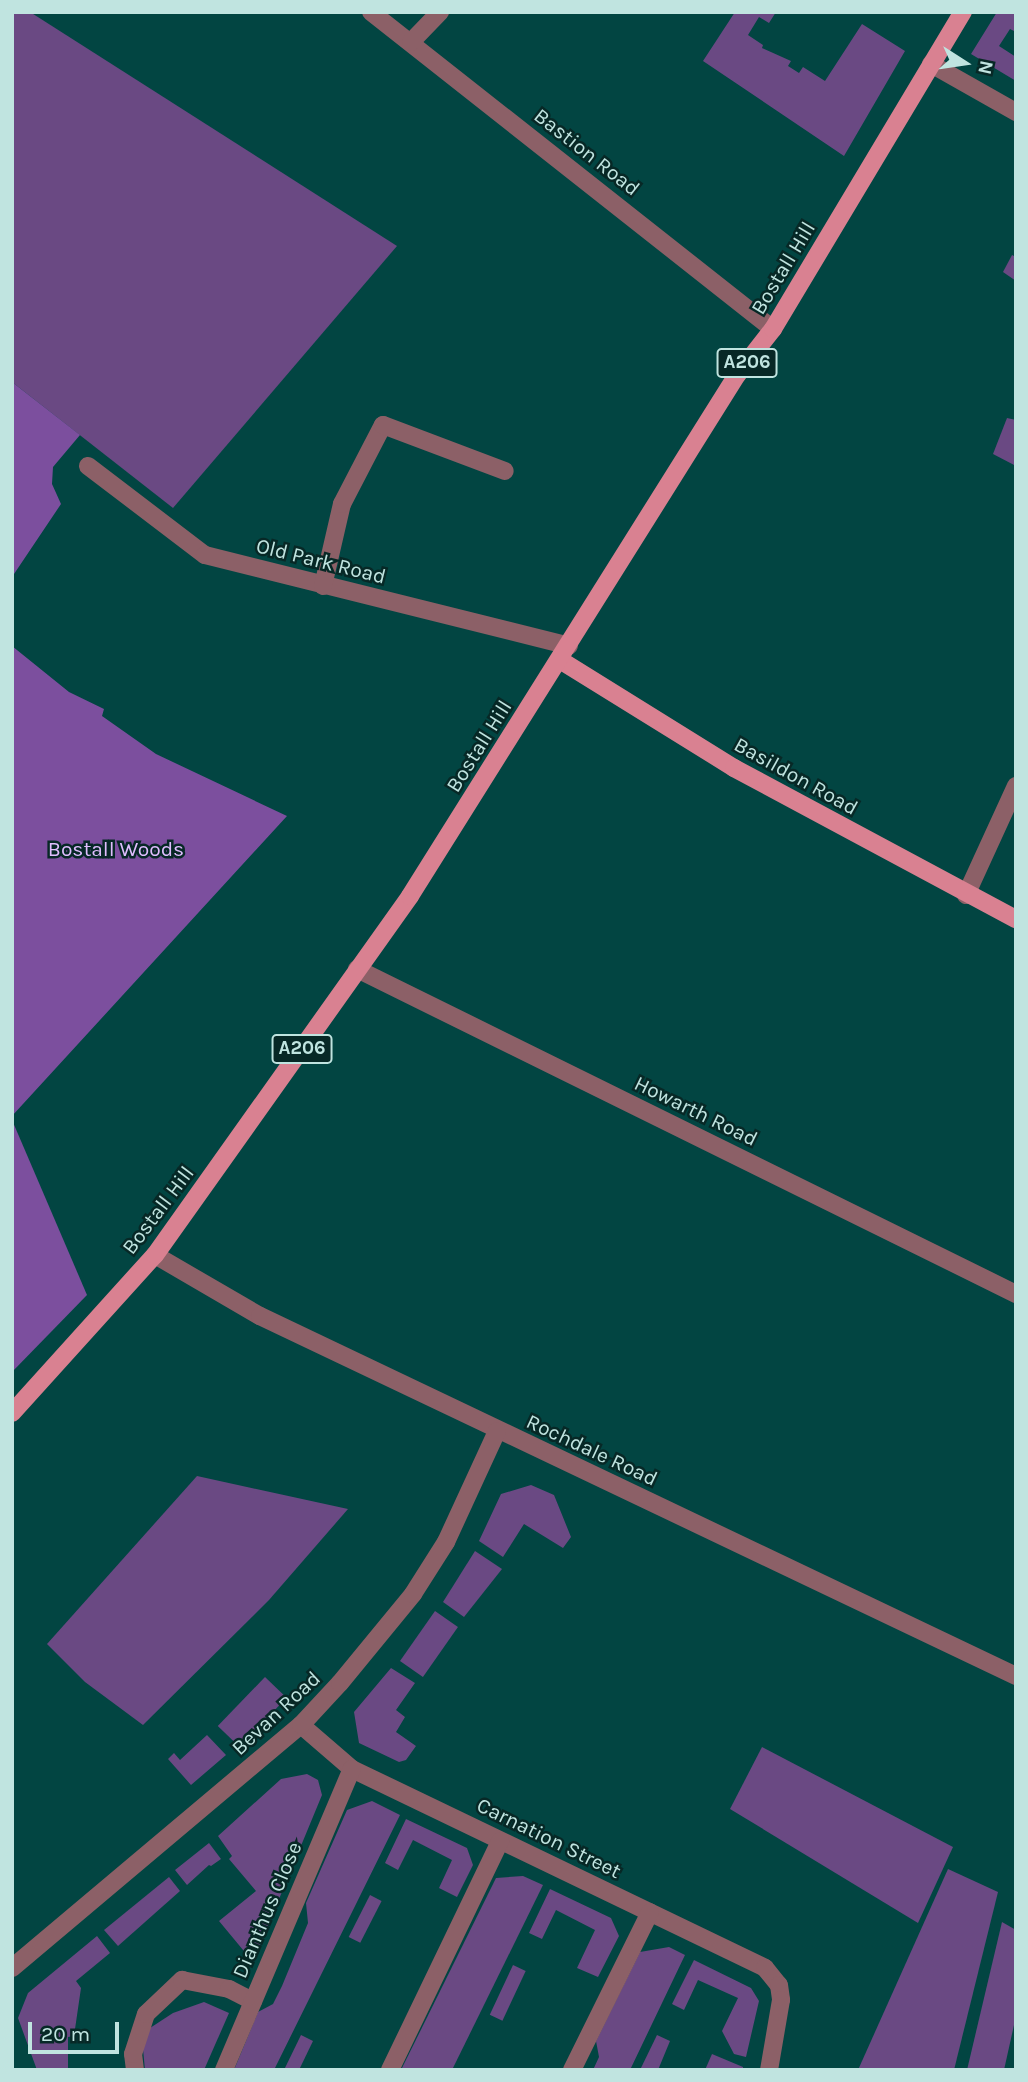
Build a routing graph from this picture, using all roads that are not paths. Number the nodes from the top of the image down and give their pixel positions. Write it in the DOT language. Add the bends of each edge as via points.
graph roads {
  1 [pos="371,12"];
  2 [pos="440,12"];
  3 [pos="963,12"];
  4 [pos="411,42"];
  5 [pos="931,64"];
  6 [pos="1016,112"];
  7 [pos="773,329"];
  8 [pos="88,467"];
  9 [pos="505,471"];
  10 [pos="323,586"];
  11 [pos="565,653"];
  12 [pos="1016,786"];
  13 [pos="967,895"];
  14 [pos="1016,919"];
  15 [pos="357,969"];
  16 [pos="155,1255"];
  17 [pos="1016,1294"];
  18 [pos="12,1413"];
  19 [pos="497,1431"];
  20 [pos="1016,1676"];
  21 [pos="302,1726"];
  22 [pos="352,1769"];
  23 [pos="500,1841"];
  24 [pos="650,1912"];
  25 [pos="12,1968"];
  26 [pos="253,2001"];
  27 [pos="135,2070"];
  28 [pos="224,2070"];
  29 [pos="390,2070"];
  30 [pos="572,2070"];
  31 [pos="769,2070"];
  1 -- 4 [label="street, Bastion Road"];
  2 -- 4 [label="street"];
  3 -- 5 [label="main road, A206"];
  4 -- 7 [label="street, Bastion Road"];
  5 -- 6 [label="street"];
  5 -- 7 [label="main road, Bostall Hill / A206"];
  7 -- 11 [label="main road, Bostall Hill / A206" via="737,376"];
  8 -- 10 [label="street, Old Park Road" via="205,555"];
  9 -- 10 [label="street" via="383,425 342,504"];
  10 -- 11 [label="street, Old Park Road"];
  11 -- 13 [label="main road, Basildon Road" via="734,768"];
  11 -- 15 [label="main road, Bostall Hill / A206" via="410,897"];
  12 -- 13 [label="street"];
  13 -- 14 [label="main road, Basildon Road"];
  15 -- 16 [label="main road, Bostall Hill / A206"];
  15 -- 17 [label="street, Howarth Road"];
  16 -- 18 [label="main road, Bostall Hill / A206"];
  16 -- 19 [label="street, Rochdale Road" via="260,1316"];
  19 -- 20 [label="street, Rochdale Road"];
  19 -- 21 [label="street, Bevan Road" via="451,1532 418,1585 376,1642"];
  21 -- 22 [label="street, Carnation Street"];
  21 -- 25 [label="street, Bevan Road"];
  22 -- 23 [label="street, Carnation Street"];
  22 -- 26 [label="street, Dianthus Close"];
  23 -- 24 [label="street, Carnation Street"];
  23 -- 29 [label="street"];
  24 -- 30 [label="street"];
  24 -- 31 [label="street, Carnation Street" via="757,1963 774,1976 781,2009"];
  26 -- 27 [label="street" via="229,1989 182,1980 146,2014 133,2054"];
  26 -- 28 [label="street, Dianthus Close"];
}
